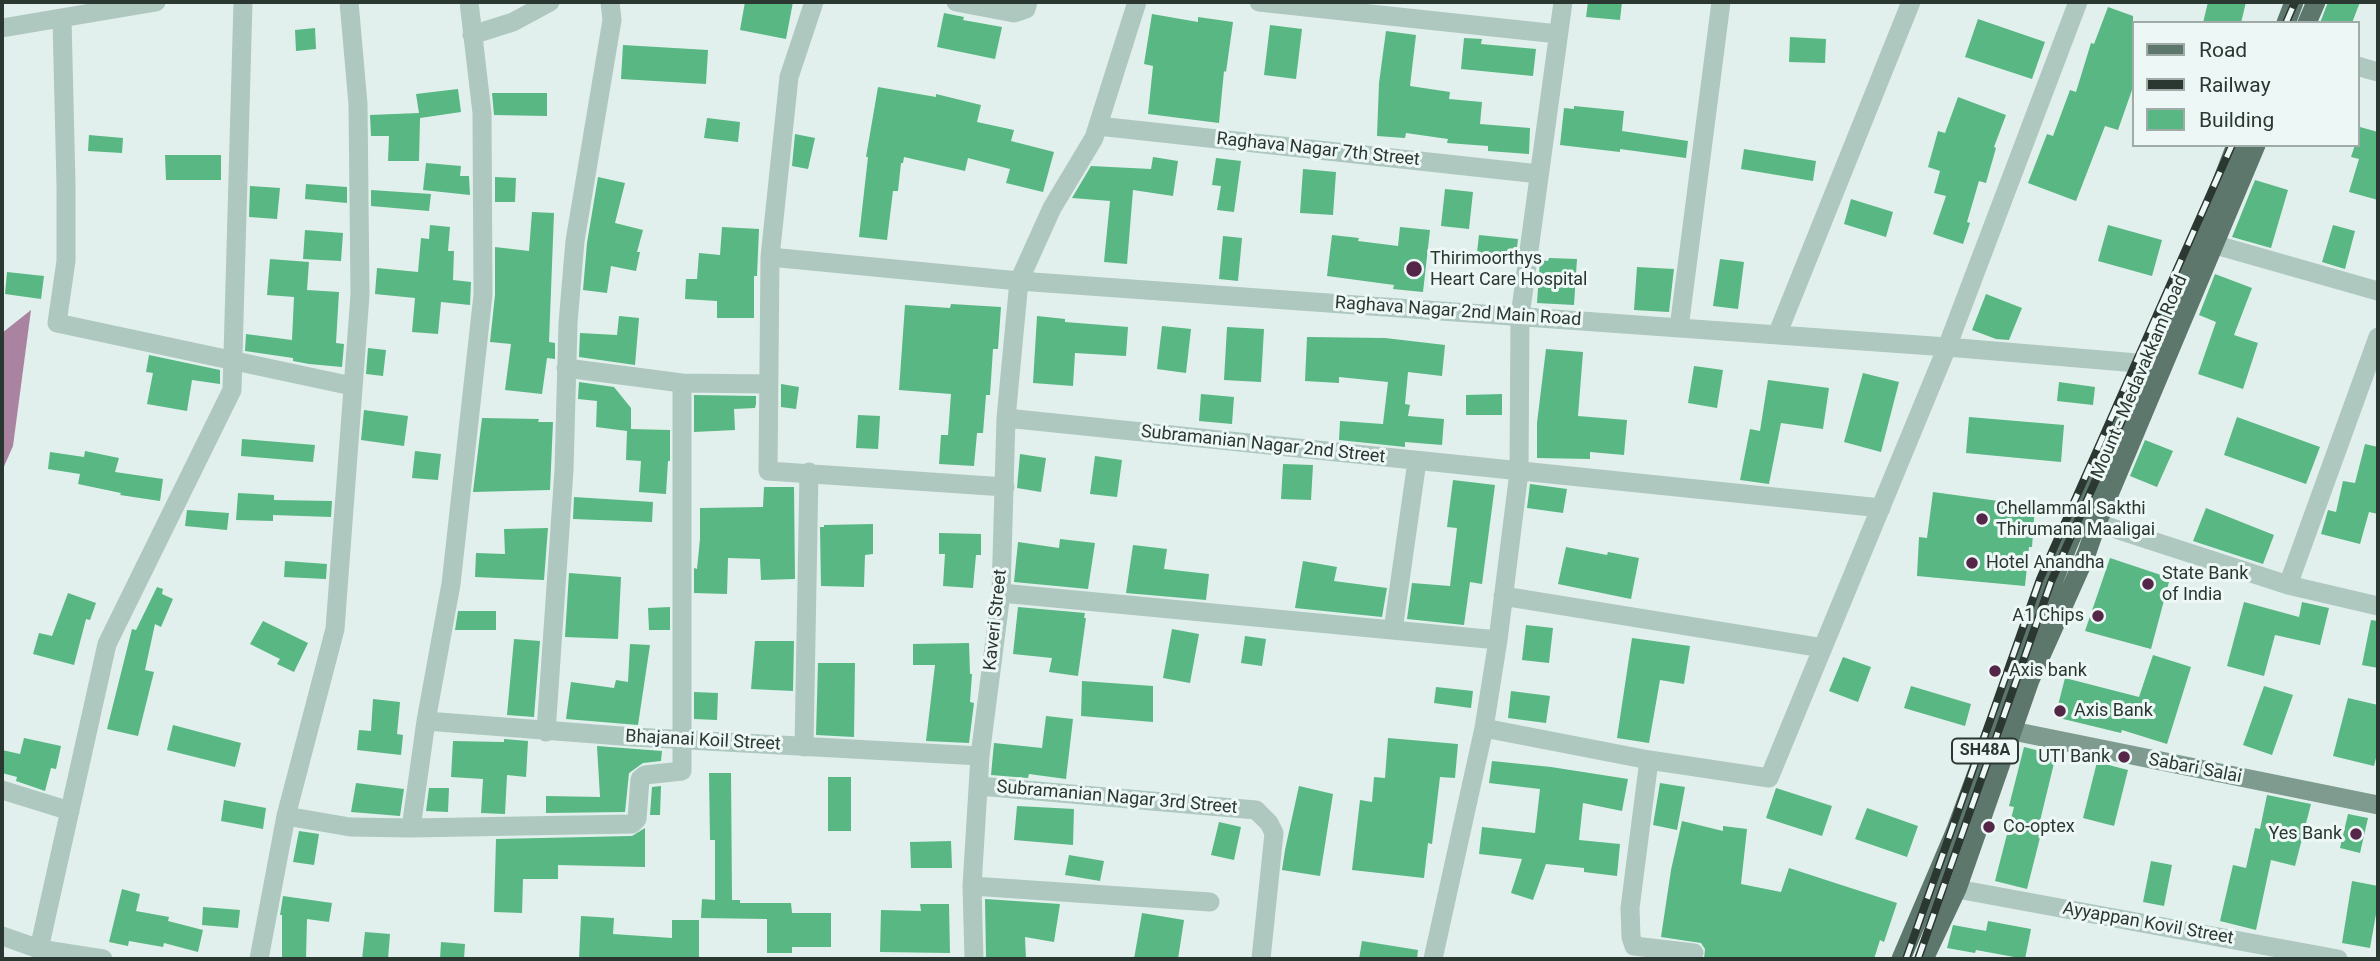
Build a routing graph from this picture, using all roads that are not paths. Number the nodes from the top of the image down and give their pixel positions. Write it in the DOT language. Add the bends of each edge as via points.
graph roads {
  1 [pos="156,2"];
  2 [pos="243,2"];
  3 [pos="349,2"];
  4 [pos="469,2"];
  5 [pos="550,2"];
  6 [pos="610,2"];
  7 [pos="814,2"];
  8 [pos="956,2"];
  9 [pos="1028,2"];
  10 [pos="1137,2"];
  11 [pos="1259,2"];
  12 [pos="1563,2"];
  13 [pos="1721,2"];
  14 [pos="1911,2"];
  15 [pos="2078,2"];
  16 [pos="2294,2"];
  17 [pos="2316,2"];
  18 [pos="62,19"];
  19 [pos="2287,21"];
  20 [pos="2307,21"];
  21 [pos="2,28"];
  22 [pos="1558,34"];
  23 [pos="472,35"];
  24 [pos="2359,67"];
  25 [pos="2378,72"];
  26 [pos="1098,126"];
  27 [pos="2235,147"];
  28 [pos="2255,147"];
  29 [pos="1539,174"];
  30 [pos="2216,245"];
  31 [pos="770,257"];
  32 [pos="1019,281"];
  33 [pos="2378,291"];
  34 [pos="1520,316"];
  35 [pos="1679,328"];
  36 [pos="1777,335"];
  37 [pos="2378,337"];
  38 [pos="1947,347"];
  39 [pos="233,359"];
  40 [pos="2155,364"];
  41 [pos="566,368"];
  42 [pos="682,383"];
  43 [pos="768,384"];
  44 [pos="352,386"];
  45 [pos="1006,418"];
  46 [pos="1417,461"];
  47 [pos="809,472"];
  48 [pos="1519,472"];
  49 [pos="1004,487"];
  50 [pos="1881,508"];
  51 [pos="2097,523"];
  52 [pos="2288,585"];
  53 [pos="1001,593"];
  54 [pos="1503,596"];
  55 [pos="2378,606"];
  56 [pos="1393,630"];
  57 [pos="1498,640"];
  58 [pos="1823,648"];
  59 [pos="426,721"];
  60 [pos="1484,728"];
  61 [pos="2003,729"];
  62 [pos="546,732"];
  63 [pos="684,740"];
  64 [pos="804,747"];
  65 [pos="980,756"];
  66 [pos="1649,760"];
  67 [pos="979,786"];
  68 [pos="2,790"];
  69 [pos="2378,805"];
  70 [pos="69,811"];
  71 [pos="286,816"];
  72 [pos="411,828"];
  73 [pos="972,886"];
  74 [pos="1957,889"];
  75 [pos="1210,902"];
  76 [pos="2,936"];
  77 [pos="39,949"];
  78 [pos="1694,953"];
  79 [pos="103,959"];
  80 [pos="258,959"];
  81 [pos="974,959"];
  82 [pos="1261,959"];
  83 [pos="1433,959"];
  84 [pos="1902,959"];
  85 [pos="1924,959"];
  86 [pos="2338,959"];
  1 -- 18 [label="street"];
  2 -- 39 [label="street"];
  3 -- 44 [label="street" via="358,104 360,295"];
  4 -- 23 [label="street"];
  5 -- 23 [label="street" via="513,22"];
  6 -- 41 [label="street" via="612,20 575,241"];
  7 -- 31 [label="street" via="789,78"];
  8 -- 9 [label="street" via="1014,13 1026,9"];
  10 -- 26 [label="street, Kaveri Street"];
  11 -- 22 [label="street"];
  12 -- 22 [label="street"];
  13 -- 35 [label="street"];
  14 -- 36 [label="street"];
  15 -- 38 [label="street"];
  16 -- 19 [label="main road"];
  17 -- 20 [label="main road"];
  18 -- 21 [label="street"];
  18 -- 39 [label="street" via="66,261 57,323"];
  22 -- 29 [label="street"];
  23 -- 59 [label="street" via="482,113 483,295 451,584"];
  24 -- 25 [label="street"];
  26 -- 29 [label="street, Raghava Nagar 7th Street"];
  26 -- 32 [label="street, Kaveri Street" via="1052,208"];
  27 -- 40 [label="main road, Mount - Medavakkam Road / SH48A"];
  28 -- 30 [label="main road, Mount - Medavakkam Road / SH48A"];
  29 -- 34 [label="street"];
  30 -- 33 [label="street"];
  30 -- 40 [label="main road, Mount - Medavakkam Road / SH48A"];
  31 -- 32 [label="street, Raghava Nagar 2nd Main Road"];
  31 -- 43 [label="street"];
  32 -- 34 [label="street, Raghava Nagar 2nd Main Road"];
  32 -- 45 [label="street, Kaveri Street"];
  34 -- 35 [label="street, Raghava Nagar 2nd Main Road"];
  34 -- 48 [label="street"];
  35 -- 36 [label="street, Raghava Nagar 2nd Main Road"];
  36 -- 38 [label="street, Raghava Nagar 2nd Main Road"];
  37 -- 52 [label="street"];
  38 -- 40 [label="street, Raghava Nagar 2nd Main Road"];
  38 -- 50 [label="street"];
  39 -- 44 [label="street"];
  39 -- 70 [label="street" via="232,390 107,644"];
  40 -- 51 [label="main road, Mount - Medavakkam Road / SH48A"];
  40 -- 61 [label="main road, Mount - Medavakkam Road / SH48A" via="2069,543"];
  41 -- 42 [label="street"];
  41 -- 62 [label="street" via="564,470"];
  42 -- 43 [label="street"];
  42 -- 63 [label="street"];
  43 -- 47 [label="street" via="768,471"];
  44 -- 71 [label="street" via="335,629"];
  45 -- 46 [label="street, Subramanian Nagar 2nd Street"];
  45 -- 49 [label="street, Kaveri Street"];
  46 -- 48 [label="street, Subramanian Nagar 2nd Street"];
  46 -- 56 [label="street"];
  47 -- 49 [label="street"];
  47 -- 64 [label="street"];
  48 -- 50 [label="street, Subramanian Nagar 2nd Street"];
  48 -- 54 [label="street"];
  49 -- 53 [label="street, Kaveri Street"];
  50 -- 58 [label="street"];
  51 -- 52 [label="street"];
  51 -- 61 [label="main road, Mount - Medavakkam Road / SH48A" via="2030,681"];
  52 -- 55 [label="street"];
  53 -- 56 [label="street"];
  53 -- 65 [label="street, Kaveri Street"];
  54 -- 57 [label="street"];
  54 -- 58 [label="street"];
  56 -- 57 [label="street"];
  57 -- 60 [label="street"];
  58 -- 66 [label="street" via="1769,778"];
  59 -- 62 [label="street, Bhajanai Koil Street"];
  59 -- 72 [label="street"];
  60 -- 66 [label="street"];
  60 -- 83 [label="street"];
  61 -- 69 [label="main road, Sabari Salai"];
  61 -- 74 [label="main road, Mount - Medavakkam Road / SH48A"];
  61 -- 84 [label="main road, Mount - Medavakkam Road / SH48A"];
  62 -- 63 [label="street, Bhajanai Koil Street"];
  63 -- 64 [label="street, Bhajanai Koil Street"];
  63 -- 72 [label="street" via="682,771 640,779 637,819 632,824"];
  64 -- 65 [label="street, Bhajanai Koil Street"];
  65 -- 67 [label="street, Kaveri Street"];
  66 -- 78 [label="street" via="1630,908 1631,937 1634,946"];
  67 -- 73 [label="street, Kaveri Street"];
  67 -- 82 [label="street, Subramanian Nagar 3rd Street" via="1256,810 1274,833"];
  68 -- 70 [label="street"];
  70 -- 77 [label="street"];
  71 -- 72 [label="street" via="350,827"];
  71 -- 80 [label="street"];
  73 -- 75 [label="street"];
  73 -- 81 [label="street, Kaveri Street"];
  74 -- 85 [label="main road, Mount - Medavakkam Road / SH48A"];
  74 -- 86 [label="street, Ayyappan Kovil Street"];
  76 -- 77 [label="street"];
  77 -- 79 [label="street"];
}
